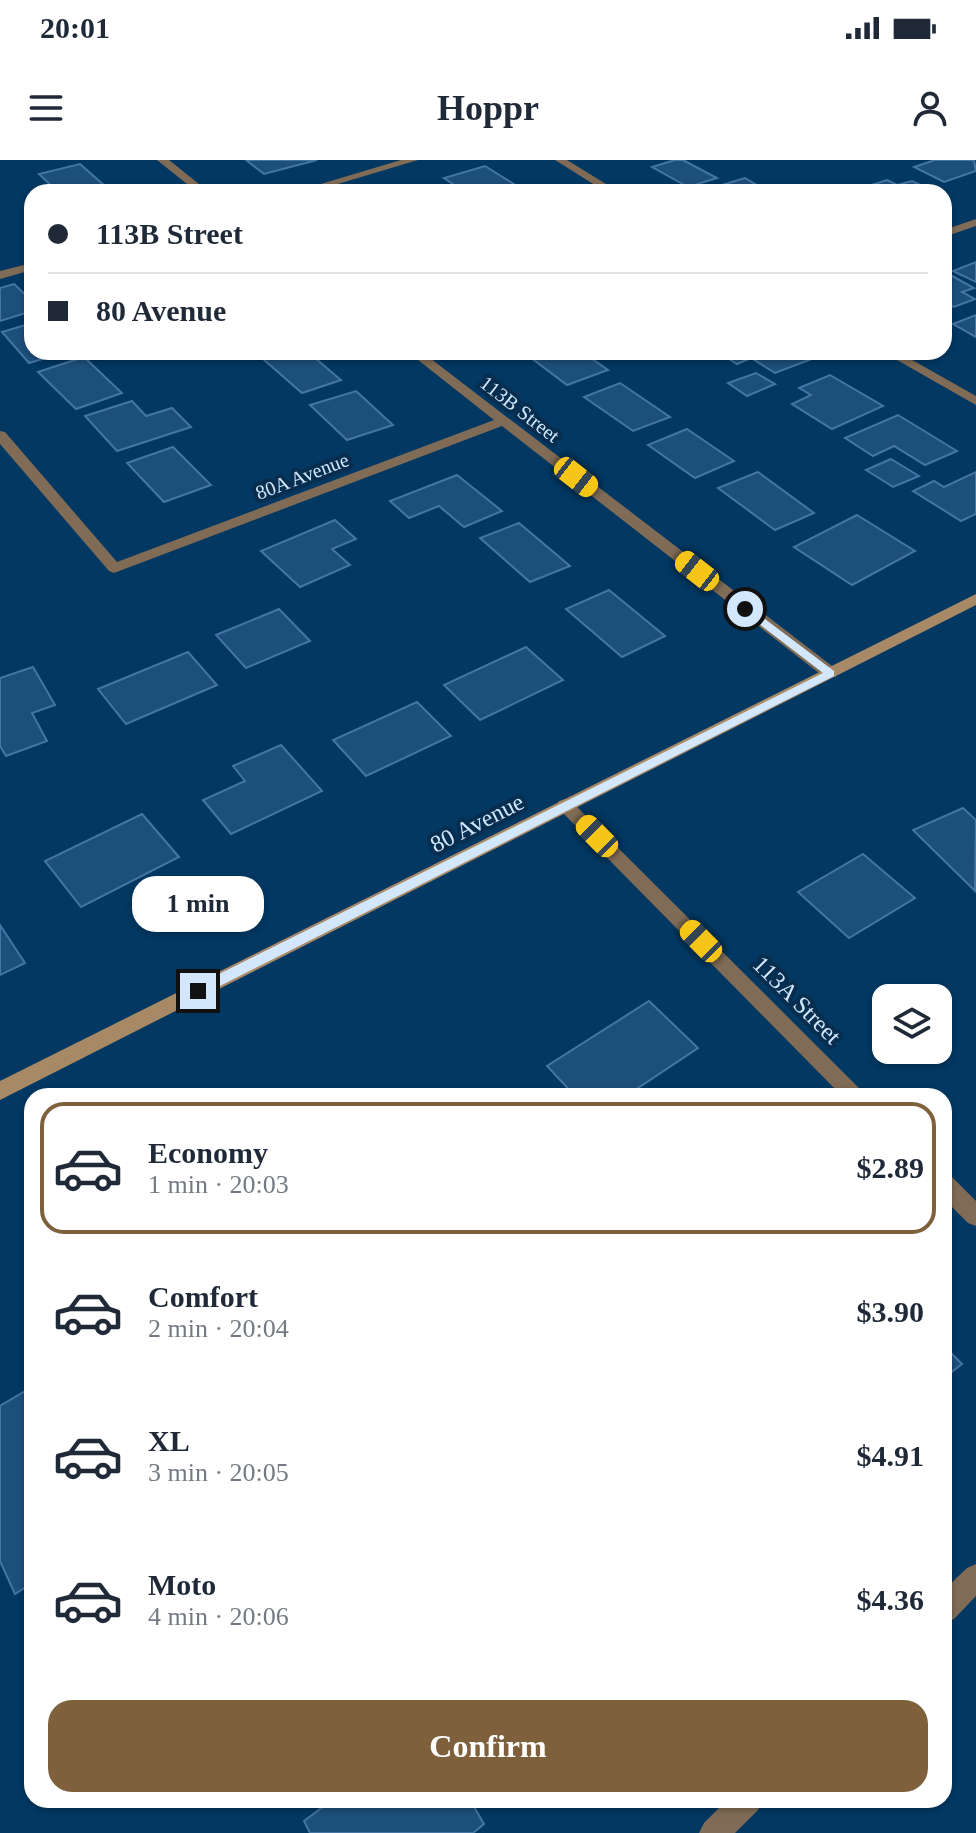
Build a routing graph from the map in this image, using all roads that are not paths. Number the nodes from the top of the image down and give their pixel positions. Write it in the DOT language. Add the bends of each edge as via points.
graph roads {
  1 [pos="162,160"];
  2 [pos="413,160"];
  3 [pos="560,160"];
  4 [pos="194,184"];
  5 [pos="328,184"];
  6 [pos="600,184"];
  7 [pos="976,222"];
  8 [pos="952,231"];
  9 [pos="24,268"];
  10 [pos="0,275"];
  11 [pos="424,360"];
  12 [pos="903,360"];
  13 [pos="976,401"];
  14 [pos="504,421"];
  15 [pos="0,435"];
  16 [pos="976,599"];
  17 [pos="830,673"];
  18 [pos="565,805"];
  19 [pos="848,1088"];
  20 [pos="0,1091"];
  21 [pos="952,1192"];
  22 [pos="976,1216"];
  23 [pos="976,1577"];
  24 [pos="952,1601"];
  25 [pos="740,1808"];
  26 [pos="714,1833"];
  1 -- 4 [label="street"];
  2 -- 5 [label="street"];
  3 -- 6 [label="street"];
  7 -- 8 [label="street"];
  9 -- 10 [label="street"];
  11 -- 14 [label="street, 113B Street"];
  12 -- 13 [label="street"];
  14 -- 15 [label="street, 80A Avenue" via="114,568"];
  14 -- 17 [label="street, 113B Street"];
  16 -- 17 [label="street, 80 Avenue"];
  17 -- 18 [label="street, 80 Avenue"];
  18 -- 19 [label="street, 113A Street"];
  18 -- 20 [label="street, 80 Avenue"];
  21 -- 22 [label="street"];
  23 -- 24 [label="street"];
  25 -- 26 [label="street"];
}
